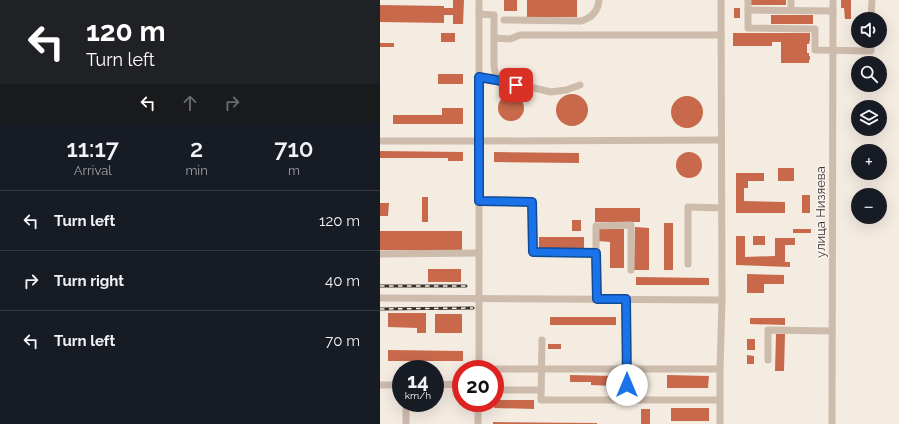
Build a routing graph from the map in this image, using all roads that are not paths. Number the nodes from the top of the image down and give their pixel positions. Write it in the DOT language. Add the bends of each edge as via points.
graph roads {
  1 [pos="479,0"];
  2 [pos="599,0"];
  3 [pos="721,0"];
  4 [pos="748,0"];
  5 [pos="791,0"];
  6 [pos="833,0"];
  7 [pos="872,0"];
  8 [pos="748,10"];
  9 [pos="791,10"];
  10 [pos="832,11"];
  11 [pos="872,12"];
  12 [pos="479,14"];
  13 [pos="504,20"];
  14 [pos="721,35"];
  15 [pos="494,38"];
  16 [pos="871,48"];
  17 [pos="832,51"];
  18 [pos="479,77"];
  19 [pos="496,80"];
  20 [pos="580,86"];
  21 [pos="721,140"];
  22 [pos="380,141"];
  23 [pos="479,142"];
  24 [pos="479,201"];
  25 [pos="721,208"];
  26 [pos="479,253"];
  27 [pos="596,253"];
  28 [pos="380,254"];
  29 [pos="688,264"];
  30 [pos="631,270"];
  31 [pos="380,298"];
  32 [pos="479,298"];
  33 [pos="597,299"];
  34 [pos="626,299"];
  35 [pos="722,300"];
  36 [pos="832,331"];
  37 [pos="542,340"];
  38 [pos="479,360"];
  39 [pos="768,360"];
  40 [pos="504,369"];
  41 [pos="541,369"];
  42 [pos="720,369"];
  43 [pos="627,370"];
  44 [pos="380,385"];
  45 [pos="392,385"];
  46 [pos="504,390"];
  47 [pos="540,390"];
  48 [pos="627,400"];
  49 [pos="720,400"];
  50 [pos="406,412"];
  51 [pos="478,412"];
  52 [pos="406,424"];
  53 [pos="478,424"];
  54 [pos="720,424"];
  55 [pos="832,424"];
  1 -- 12 [label="street"];
  2 -- 13 [label="street" via="597,10 587,20"];
  3 -- 14 [label="street"];
  4 -- 8 [label="street"];
  5 -- 9 [label="street"];
  6 -- 10 [label="street, улица Низяева"];
  7 -- 11 [label="street"];
  8 -- 9 [label="street"];
  8 -- 17 [label="street" via="748,28 816,29 815,50"];
  9 -- 10 [label="street"];
  10 -- 17 [label="street, улица Низяева"];
  12 -- 15 [label="street" via="494,15"];
  12 -- 18 [label="street"];
  14 -- 15 [label="street" via="520,35 510,39"];
  14 -- 21 [label="street"];
  15 -- 19 [label="street"];
  16 -- 17 [label="street" via="871,51"];
  17 -- 36 [label="street, улица Низяева"];
  18 -- 19 [label="street"];
  18 -- 23 [label="street"];
  19 -- 20 [label="street" via="551,92"];
  21 -- 23 [label="street"];
  21 -- 25 [label="street"];
  22 -- 23 [label="street"];
  23 -- 24 [label="street"];
  24 -- 26 [label="street"];
  24 -- 27 [label="street" via="532,202 533,252"];
  25 -- 29 [label="street" via="688,207"];
  25 -- 35 [label="street"];
  26 -- 28 [label="street"];
  26 -- 32 [label="street"];
  27 -- 30 [label="street" via="596,226 631,225"];
  27 -- 33 [label="street"];
  31 -- 32 [label="street"];
  32 -- 33 [label="street"];
  32 -- 38 [label="street"];
  33 -- 34 [label="street"];
  34 -- 35 [label="street"];
  34 -- 43 [label="street"];
  35 -- 42 [label="street"];
  36 -- 39 [label="street" via="768,330"];
  36 -- 55 [label="street, улица Низяева"];
  37 -- 41 [label="street"];
  40 -- 41 [label="street"];
  41 -- 43 [label="street"];
  41 -- 47 [label="street"];
  42 -- 43 [label="street"];
  42 -- 49 [label="street"];
  43 -- 48 [label="street"];
  44 -- 45 [label="street"];
  46 -- 47 [label="street"];
  47 -- 48 [label="street" via="541,400"];
  48 -- 49 [label="street"];
  49 -- 54 [label="street"];
  50 -- 52 [label="street"];
  51 -- 53 [label="street"];
}
